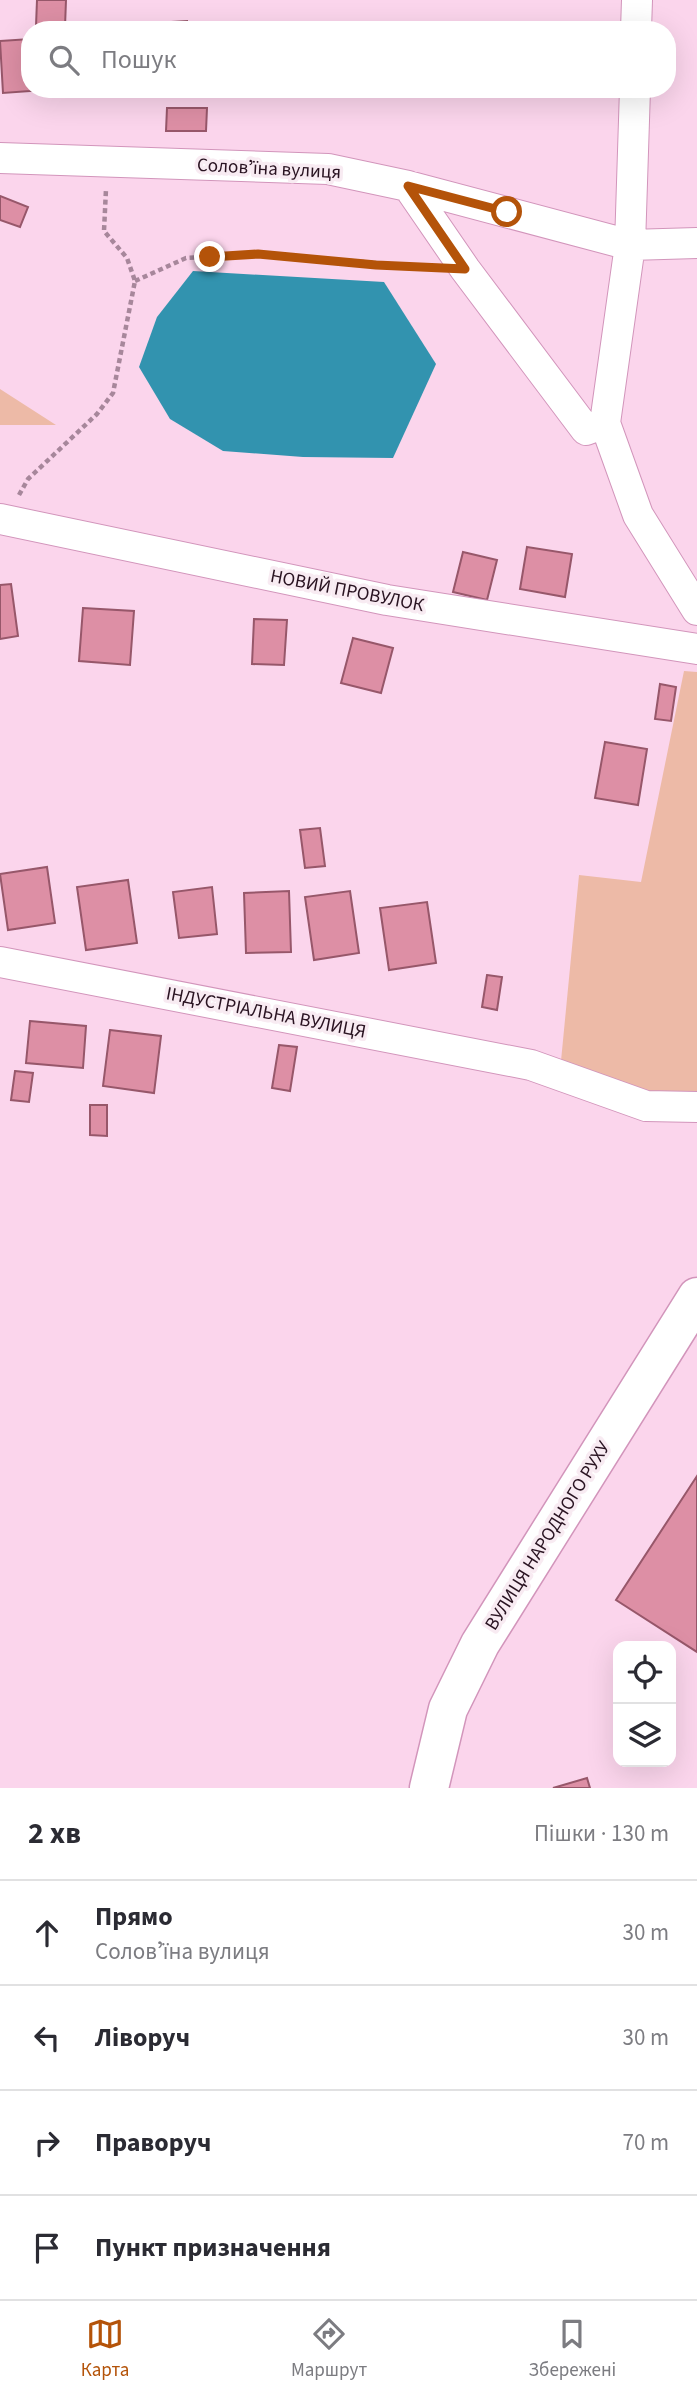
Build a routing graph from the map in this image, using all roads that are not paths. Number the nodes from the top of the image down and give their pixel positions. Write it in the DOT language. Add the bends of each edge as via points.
graph roads {
  1 [pos="637,0"];
  2 [pos="636,21"];
  3 [pos="635,98"];
  4 [pos="0,158"];
  5 [pos="408,186"];
  6 [pos="697,243"];
  7 [pos="630,245"];
  8 [pos="605,423"];
  9 [pos="2,520"];
  10 [pos="697,610"];
  11 [pos="697,649"];
  12 [pos="0,962"];
  13 [pos="697,1107"];
  14 [pos="697,1297"];
  15 [pos="429,1788"];
  1 -- 2 [label="street"];
  3 -- 7 [label="street"];
  4 -- 5 [label="street, Соловʼїна вулиця" via="328,169"];
  5 -- 7 [label="street, Соловʼїна вулиця"];
  5 -- 8 [label="street" via="586,430"];
  6 -- 7 [label="street, Соловʼїна вулиця"];
  7 -- 8 [label="street"];
  8 -- 10 [label="street" via="638,515"];
  9 -- 11 [label="street, НОВИЙ ПРОВУЛОК" via="387,600"];
  12 -- 13 [label="street, ІНДУСТРІАЛЬНА ВУЛИЦЯ" via="531,1065 646,1106"];
  14 -- 15 [label="main road, ВУЛИЦЯ НАРОДНОГО РУХУ" via="480,1644 448,1709"];
}
